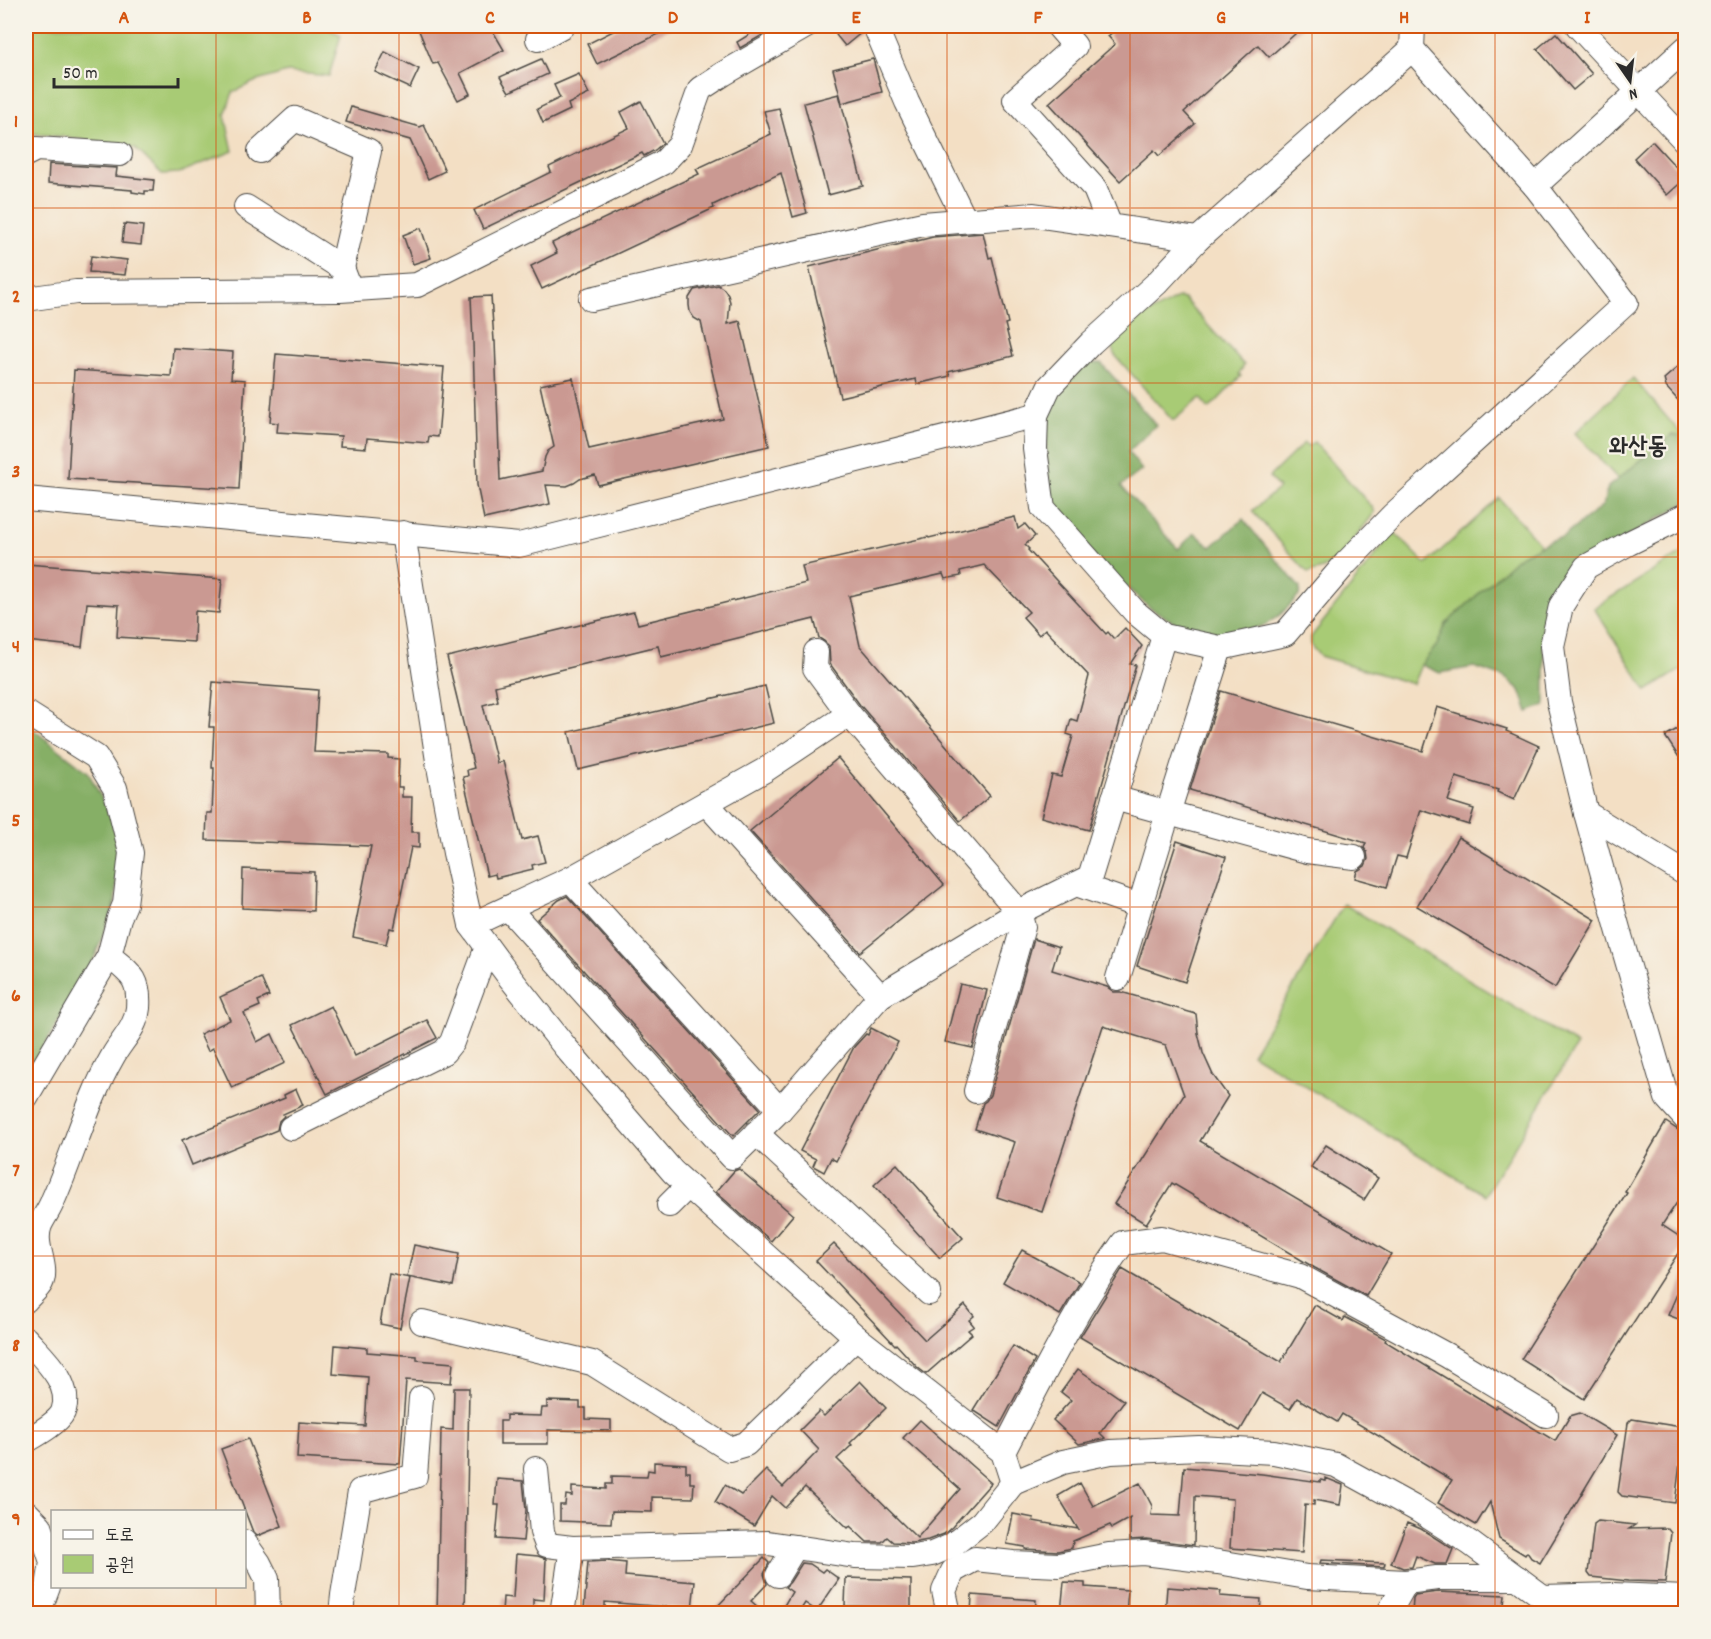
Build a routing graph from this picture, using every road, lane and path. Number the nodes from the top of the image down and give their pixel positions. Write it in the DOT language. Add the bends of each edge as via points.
graph roads {
  1 [pos="562,26"];
  2 [pos="806,26"];
  3 [pos="875,26"];
  4 [pos="1058,26"];
  5 [pos="1578,26"];
  6 [pos="1412,37"];
  7 [pos="538,39"];
  8 [pos="1686,48"];
  9 [pos="1639,92"];
  10 [pos="1686,142"];
  11 [pos="260,151"];
  12 [pos="26,154"];
  13 [pos="120,154"];
  14 [pos="1535,186"];
  15 [pos="246,207"];
  16 [pos="965,220"];
  17 [pos="1110,226"];
  18 [pos="1198,238"];
  19 [pos="346,278"];
  20 [pos="26,299"];
  21 [pos="591,299"];
  22 [pos="1036,415"];
  23 [pos="26,499"];
  24 [pos="1686,515"];
  25 [pos="404,533"];
  26 [pos="1164,636"];
  27 [pos="1220,648"];
  28 [pos="816,652"];
  29 [pos="26,714"];
  30 [pos="849,714"];
  31 [pos="1114,798"];
  32 [pos="706,803"];
  33 [pos="1168,813"];
  34 [pos="1586,813"];
  35 [pos="1354,857"];
  36 [pos="1686,874"];
  37 [pos="570,879"];
  38 [pos="1076,884"];
  39 [pos="1139,906"];
  40 [pos="508,908"];
  41 [pos="1019,912"];
  42 [pos="471,925"];
  43 [pos="487,946"];
  44 [pos="109,956"];
  45 [pos="1118,978"];
  46 [pos="880,996"];
  47 [pos="976,1091"];
  48 [pos="26,1097"];
  49 [pos="780,1110"];
  50 [pos="1686,1119"];
  51 [pos="291,1128"];
  52 [pos="756,1133"];
  53 [pos="688,1186"];
  54 [pos="669,1205"];
  55 [pos="929,1293"];
  56 [pos="26,1300"];
  57 [pos="422,1322"];
  58 [pos="856,1337"];
  59 [pos="26,1339"];
  60 [pos="422,1398"];
  61 [pos="1546,1415"];
  62 [pos="26,1441"];
  63 [pos="1003,1452"];
  64 [pos="536,1469"];
  65 [pos="1013,1483"];
  66 [pos="26,1512"];
  67 [pos="246,1545"];
  68 [pos="795,1547"];
  69 [pos="572,1548"];
  70 [pos="51,1559"];
  71 [pos="51,1568"];
  72 [pos="778,1575"];
  73 [pos="1518,1578"];
  74 [pos="1406,1582"];
  75 [pos="1686,1598"];
  76 [pos="1540,1608"];
  77 [pos="562,1613"];
  78 [pos="945,1613"];
  79 [pos="38,1614"];
  80 [pos="268,1614"];
  81 [pos="341,1614"];
  82 [pos="570,1614"];
  83 [pos="1388,1614"];
  1 -- 7 [label="street"];
  2 -- 19 [label="street" via="700,89 680,145 664,162 417,285"];
  3 -- 16 [label="street"];
  4 -- 17 [label="street" via="1075,46 1015,100 1095,189"];
  5 -- 9 [label="street"];
  6 -- 14 [label="street"];
  6 -- 18 [label="street"];
  8 -- 9 [label="street"];
  9 -- 10 [label="street"];
  9 -- 14 [label="street"];
  11 -- 19 [label="street" via="296,120 369,151"];
  12 -- 13 [label="street" via="36,149"];
  14 -- 27 [label="street" via="1626,303 1393,515 1286,634"];
  15 -- 19 [label="street"];
  16 -- 17 [label="street" via="1034,214"];
  16 -- 21 [label="street" via="923,224"];
  17 -- 18 [label="street"];
  18 -- 22 [label="street" via="1049,387"];
  19 -- 20 [label="street" via="76,292"];
  22 -- 25 [label="street" via="519,545"];
  22 -- 26 [label="street" via="1035,449 1043,508 1135,612"];
  23 -- 25 [label="street"];
  24 -- 34 [label="street" via="1586,567 1560,606 1552,646 1559,702"];
  25 -- 42 [label="street" via="438,761"];
  26 -- 27 [label="street"];
  26 -- 31 [label="street"];
  27 -- 33 [label="street"];
  28 -- 30 [label="street" via="814,668"];
  29 -- 44 [label="street" via="96,757 115,788 131,853 124,904"];
  30 -- 32 [label="street" via="765,770"];
  30 -- 41 [label="street"];
  31 -- 33 [label="street"];
  31 -- 38 [label="street" via="1090,877"];
  32 -- 37 [label="street"];
  32 -- 46 [label="street"];
  33 -- 35 [label="street" via="1307,851"];
  33 -- 39 [label="street"];
  34 -- 36 [label="street"];
  34 -- 50 [label="street" via="1667,1098"];
  37 -- 40 [label="street"];
  37 -- 49 [label="street"];
  38 -- 39 [label="street"];
  38 -- 41 [label="street"];
  39 -- 45 [label="street"];
  40 -- 42 [label="street"];
  40 -- 52 [label="street" via="732,1157"];
  41 -- 46 [label="street"];
  41 -- 47 [label="street" via="1023,927"];
  42 -- 43 [label="street"];
  43 -- 51 [label="street" via="452,1042 444,1052"];
  43 -- 53 [label="street" via="566,1048"];
  44 -- 48 [label="street"];
  44 -- 56 [label="street" via="132,975 139,988 137,1018 108,1066 53,1202 39,1227 38,1248 44,1269 41,1283"];
  46 -- 49 [label="street"];
  49 -- 52 [label="street"];
  52 -- 55 [label="street"];
  53 -- 54 [label="street"];
  53 -- 58 [label="street"];
  57 -- 58 [label="street" via="592,1363 729,1449 746,1444"];
  58 -- 63 [label="street"];
  59 -- 62 [label="street" via="53,1369 65,1397 62,1413"];
  60 -- 81 [label="street" via="415,1476 360,1491"];
  61 -- 63 [label="street" via="1448,1356 1300,1276 1162,1238 1124,1243 1102,1272"];
  63 -- 65 [label="street"];
  64 -- 69 [label="street" via="542,1532 547,1545"];
  65 -- 68 [label="street" via="982,1522 951,1546 932,1554 855,1556"];
  65 -- 73 [label="street" via="1063,1462 1111,1452 1199,1448 1274,1452 1336,1465 1418,1510"];
  66 -- 70 [label="street" via="40,1526"];
  67 -- 80 [label="street" via="267,1579"];
  68 -- 69 [label="street" via="768,1543"];
  68 -- 72 [label="street"];
  69 -- 77 [label="street"];
  71 -- 79 [label="street"];
  73 -- 74 [label="street"];
  73 -- 76 [label="street"];
  74 -- 78 [label="street" via="1307,1576 1144,1553 1059,1565 975,1559 953,1571 944,1592"];
  74 -- 83 [label="street"];
  75 -- 76 [label="street" via="1613,1595"];
  77 -- 82 [label="street"];
}
